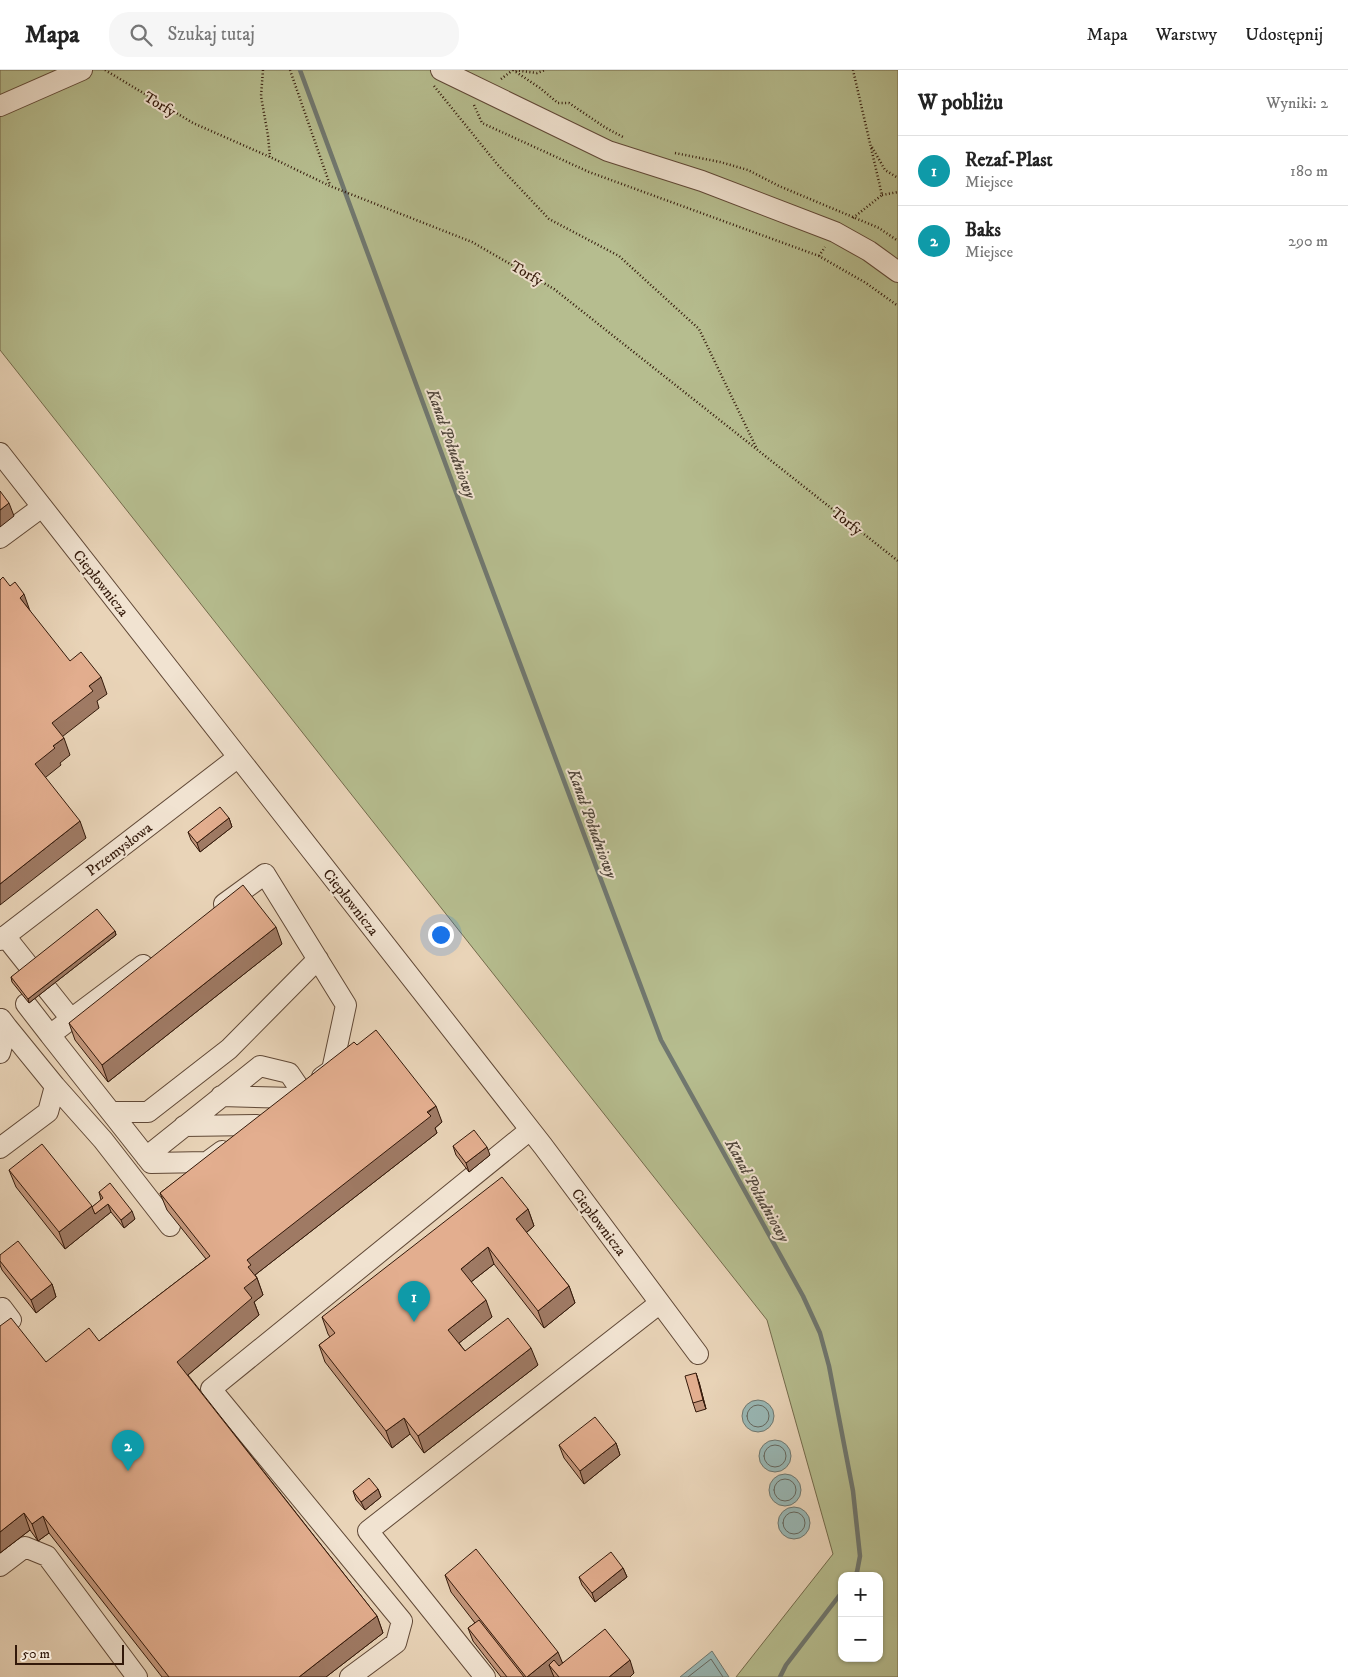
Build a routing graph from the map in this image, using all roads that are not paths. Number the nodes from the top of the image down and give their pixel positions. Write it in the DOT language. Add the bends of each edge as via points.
graph roads {
  1 [pos="82,70"];
  2 [pos="437,77"];
  3 [pos="0,106"];
  4 [pos="898,272"];
  5 [pos="0,453"];
  6 [pos="42,507"];
  7 [pos="0,538"];
  8 [pos="238,758"];
  9 [pos="211,914"];
  10 [pos="3,938"];
  11 [pos="156,955"];
  12 [pos="318,959"];
  13 [pos="26,1004"];
  14 [pos="71,1019"];
  15 [pos="4,1023"];
  16 [pos="50,1035"];
  17 [pos="0,1053"];
  18 [pos="55,1086"];
  19 [pos="298,1095"];
  20 [pos="222,1096"];
  21 [pos="111,1112"];
  22 [pos="257,1125"];
  23 [pos="184,1126"];
  24 [pos="530,1130"];
  25 [pos="0,1148"];
  26 [pos="146,1157"];
  27 [pos="170,1226"];
  28 [pos="660,1303"];
  29 [pos="2,1308"];
  30 [pos="0,1329"];
  31 [pos="698,1354"];
  32 [pos="0,1566"];
  33 [pos="137,1677"];
  34 [pos="350,1677"];
  35 [pos="485,1677"];
  1 -- 3 [label="street"];
  2 -- 4 [label="street" via="462,82 608,151 702,181 835,232"];
  5 -- 6 [label="street, Ciepłownicza"];
  6 -- 7 [label="street"];
  6 -- 8 [label="street, Ciepłownicza"];
  8 -- 10 [label="street, Przemysłowa"];
  8 -- 24 [label="street, Ciepłownicza"];
  9 -- 12 [label="street" via="265,874"];
  10 -- 14 [label="street"];
  11 -- 14 [label="street"];
  12 -- 19 [label="street" via="346,1005 332,1070"];
  12 -- 21 [label="street" via="229,1049 148,1112"];
  13 -- 16 [label="street"];
  14 -- 16 [label="street"];
  15 -- 17 [label="street"];
  15 -- 18 [label="street"];
  16 -- 21 [label="street"];
  18 -- 25 [label="street" via="48,1112"];
  18 -- 27 [label="street" via="103,1140"];
  19 -- 20 [label="street"];
  19 -- 20 [label="street" via="288,1073 260,1066"];
  19 -- 22 [label="street"];
  20 -- 23 [label="street"];
  21 -- 26 [label="street"];
  22 -- 23 [label="street"];
  22 -- 26 [label="street" via="207,1162 151,1163"];
  23 -- 26 [label="street"];
  24 -- 28 [label="street, Ciepłownicza"];
  24 -- 34 [label="street" via="211,1389 402,1621 396,1643"];
  28 -- 31 [label="street, Ciepłownicza"];
  28 -- 35 [label="street" via="368,1531"];
  29 -- 30 [label="street" via="11,1320"];
  32 -- 33 [label="street" via="25,1547 47,1556"];
}
